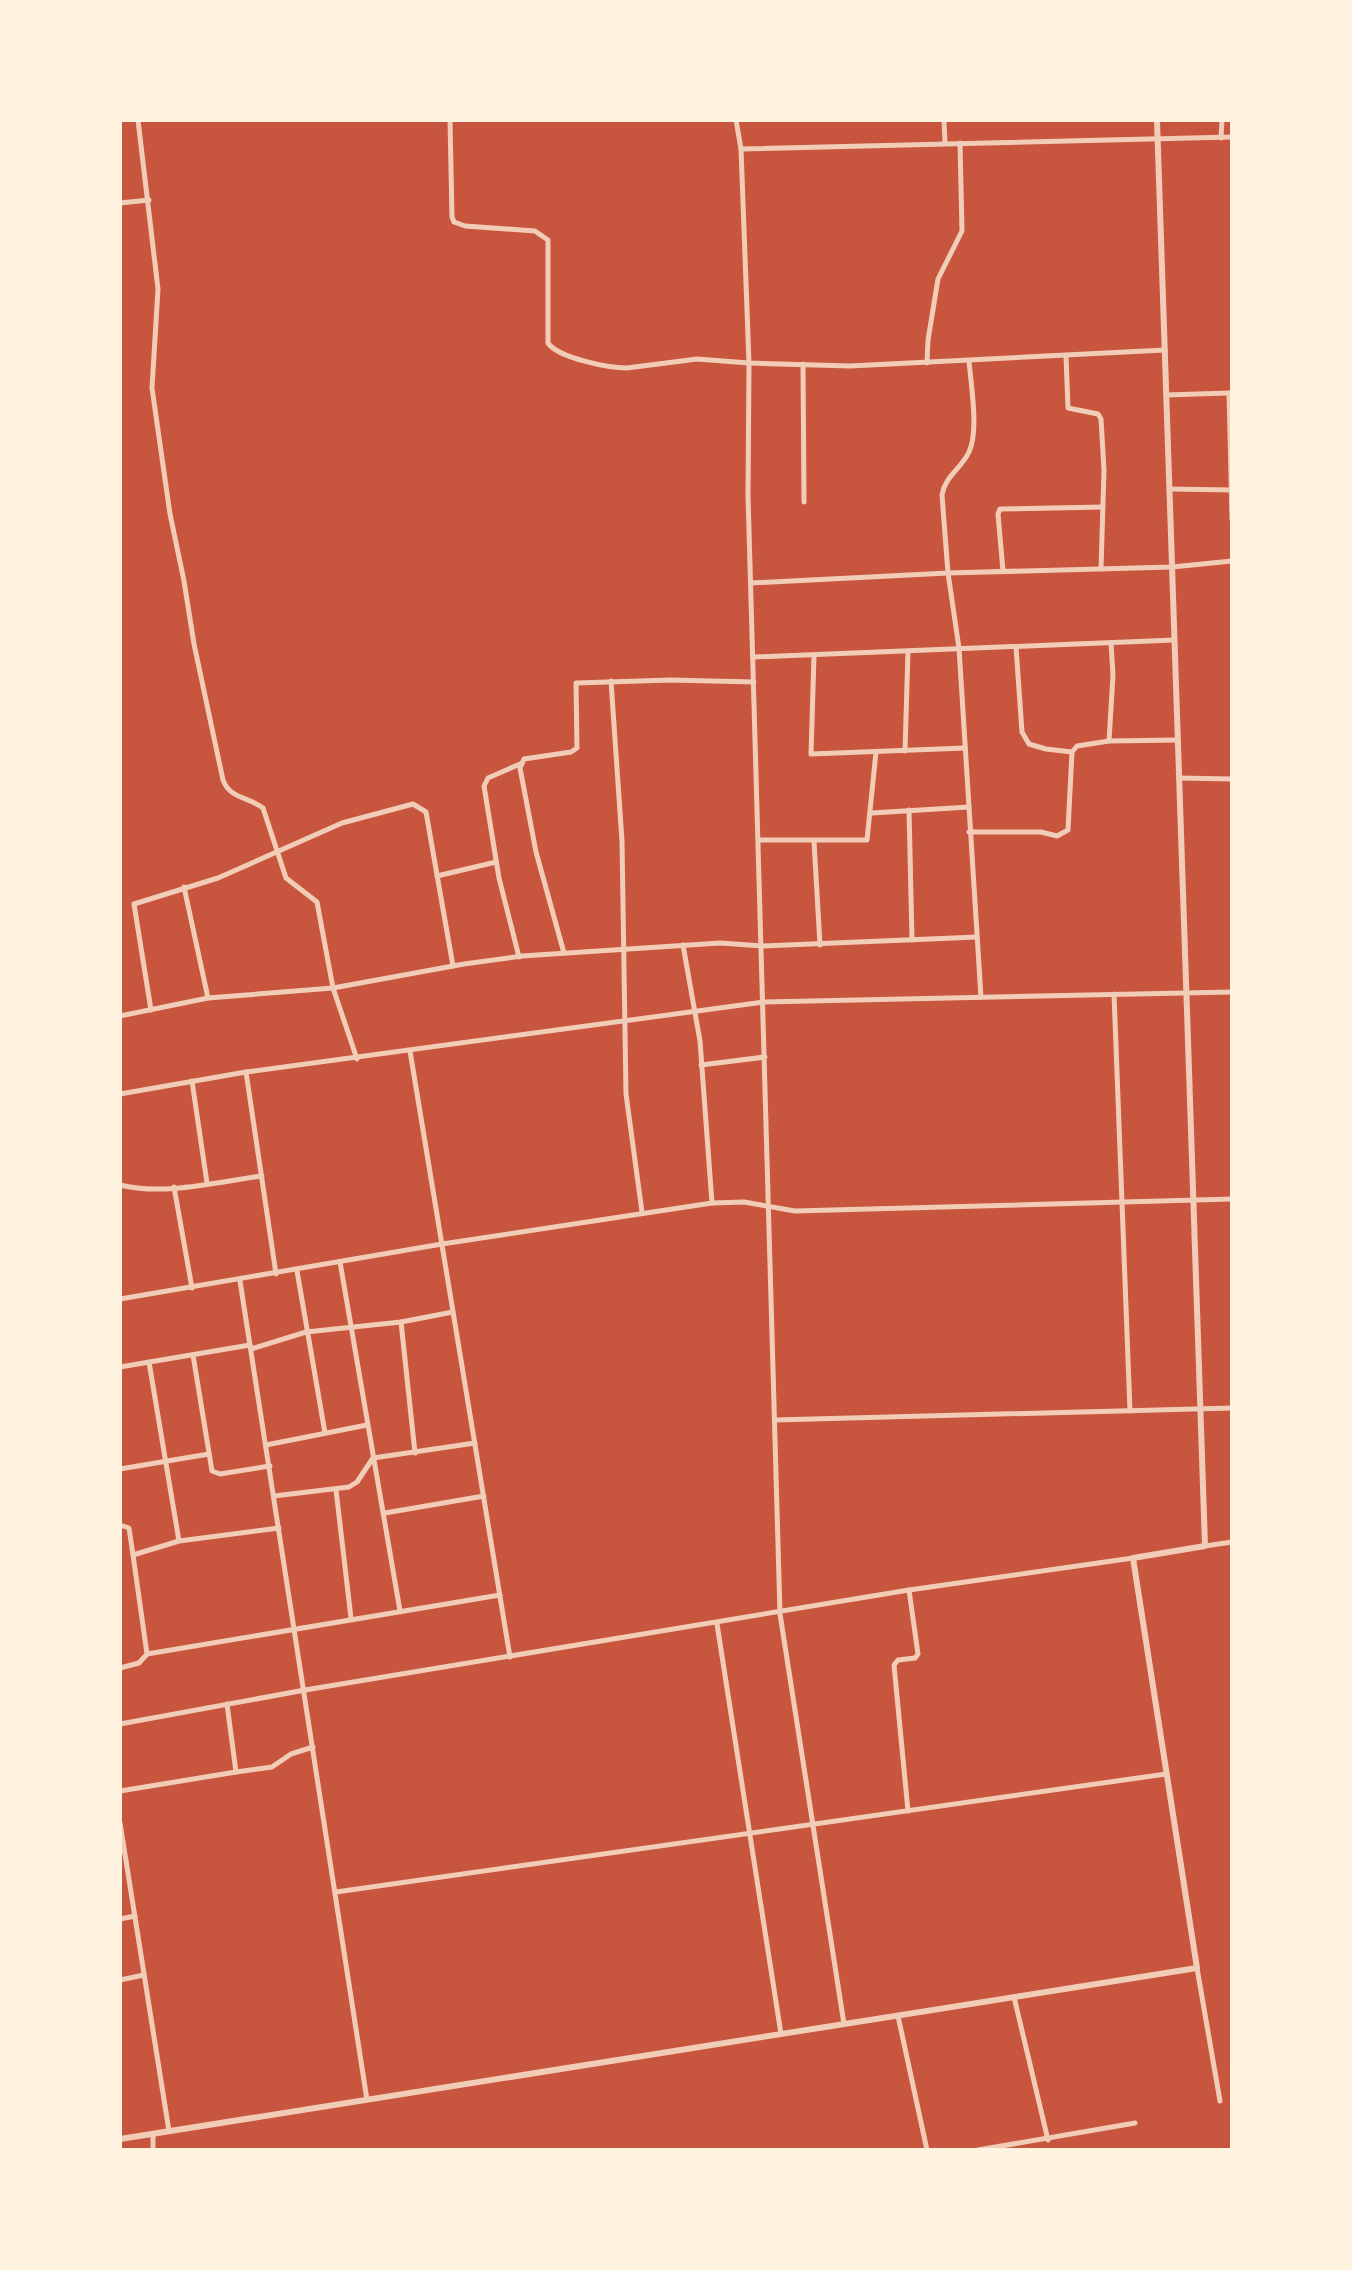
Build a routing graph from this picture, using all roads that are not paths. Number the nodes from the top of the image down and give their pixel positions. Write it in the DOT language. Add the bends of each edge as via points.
graph roads {
  1 [pos="138,120"];
  2 [pos="450,120"];
  3 [pos="736,120"];
  4 [pos="944,120"];
  5 [pos="1157,120"];
  6 [pos="1222,120"];
  7 [pos="1232,137"];
  8 [pos="1221,138"];
  9 [pos="1158,141"];
  10 [pos="945,143"];
  11 [pos="960,143"];
  12 [pos="741,149"];
  13 [pos="149,200"];
  14 [pos="120,203"];
  15 [pos="1165,350"];
  16 [pos="1066,356"];
  17 [pos="969,361"];
  18 [pos="749,363"];
  19 [pos="927,363"];
  20 [pos="803,364"];
  21 [pos="1230,393"];
  22 [pos="1166,395"];
  23 [pos="1169,489"];
  24 [pos="1231,490"];
  25 [pos="804,502"];
  26 [pos="1103,507"];
  27 [pos="1232,520"];
  28 [pos="1232,561"];
  29 [pos="1172,567"];
  30 [pos="1101,569"];
  31 [pos="1003,571"];
  32 [pos="948,573"];
  33 [pos="751,583"];
  34 [pos="1174,640"];
  35 [pos="1111,643"];
  36 [pos="1016,647"];
  37 [pos="959,648"];
  38 [pos="908,651"];
  39 [pos="814,656"];
  40 [pos="753,657"];
  41 [pos="611,681"];
  42 [pos="754,682"];
  43 [pos="1178,740"];
  44 [pos="1109,741"];
  45 [pos="965,748"];
  46 [pos="905,751"];
  47 [pos="876,752"];
  48 [pos="1072,752"];
  49 [pos="520,764"];
  50 [pos="1179,778"];
  51 [pos="1232,779"];
  52 [pos="969,807"];
  53 [pos="909,810"];
  54 [pos="872,813"];
  55 [pos="969,832"];
  56 [pos="759,840"];
  57 [pos="814,841"];
  58 [pos="279,852"];
  59 [pos="496,862"];
  60 [pos="437,876"];
  61 [pos="184,887"];
  62 [pos="977,937"];
  63 [pos="912,940"];
  64 [pos="683,945"];
  65 [pos="820,945"];
  66 [pos="763,946"];
  67 [pos="624,948"];
  68 [pos="564,953"];
  69 [pos="519,957"];
  70 [pos="453,966"];
  71 [pos="333,988"];
  72 [pos="1186,992"];
  73 [pos="1232,992"];
  74 [pos="1114,994"];
  75 [pos="981,997"];
  76 [pos="208,998"];
  77 [pos="764,1002"];
  78 [pos="151,1010"];
  79 [pos="695,1013"];
  80 [pos="120,1016"];
  81 [pos="624,1022"];
  82 [pos="410,1051"];
  83 [pos="765,1057"];
  84 [pos="357,1059"];
  85 [pos="701,1065"];
  86 [pos="246,1072"];
  87 [pos="192,1081"];
  88 [pos="120,1094"];
  89 [pos="262,1176"];
  90 [pos="207,1183"];
  91 [pos="120,1185"];
  92 [pos="174,1187"];
  93 [pos="1232,1199"];
  94 [pos="1193,1200"];
  95 [pos="712,1203"];
  96 [pos="1122,1203"];
  97 [pos="768,1207"];
  98 [pos="642,1212"];
  99 [pos="442,1244"];
  100 [pos="340,1262"];
  101 [pos="297,1271"];
  102 [pos="276,1274"];
  103 [pos="240,1281"];
  104 [pos="192,1288"];
  105 [pos="120,1299"];
  106 [pos="453,1312"];
  107 [pos="401,1322"];
  108 [pos="351,1326"];
  109 [pos="306,1332"];
  110 [pos="251,1347"];
  111 [pos="193,1355"];
  112 [pos="149,1362"];
  113 [pos="120,1367"];
  114 [pos="1232,1408"];
  115 [pos="1200,1409"];
  116 [pos="1130,1411"];
  117 [pos="775,1420"];
  118 [pos="367,1425"];
  119 [pos="325,1433"];
  120 [pos="475,1443"];
  121 [pos="266,1445"];
  122 [pos="415,1453"];
  123 [pos="209,1454"];
  124 [pos="373,1458"];
  125 [pos="165,1462"];
  126 [pos="270,1466"];
  127 [pos="120,1469"];
  128 [pos="336,1490"];
  129 [pos="274,1496"];
  130 [pos="484,1496"];
  131 [pos="385,1513"];
  132 [pos="120,1525"];
  133 [pos="279,1528"];
  134 [pos="179,1541"];
  135 [pos="1232,1542"];
  136 [pos="1205,1546"];
  137 [pos="133,1555"];
  138 [pos="1133,1558"];
  139 [pos="909,1590"];
  140 [pos="500,1595"];
  141 [pos="400,1611"];
  142 [pos="780,1614"];
  143 [pos="351,1618"];
  144 [pos="717,1624"];
  145 [pos="295,1628"];
  146 [pos="147,1654"];
  147 [pos="510,1657"];
  148 [pos="120,1668"];
  149 [pos="305,1690"];
  150 [pos="227,1704"];
  151 [pos="120,1724"];
  152 [pos="314,1747"];
  153 [pos="236,1772"];
  154 [pos="1166,1774"];
  155 [pos="120,1791"];
  156 [pos="908,1811"];
  157 [pos="120,1823"];
  158 [pos="813,1825"];
  159 [pos="749,1834"];
  160 [pos="336,1892"];
  161 [pos="135,1916"];
  162 [pos="120,1919"];
  163 [pos="1197,1968"];
  164 [pos="144,1975"];
  165 [pos="120,1980"];
  166 [pos="1014,1997"];
  167 [pos="898,2016"];
  168 [pos="844,2024"];
  169 [pos="781,2034"];
  170 [pos="367,2100"];
  171 [pos="1220,2101"];
  172 [pos="1135,2123"];
  173 [pos="169,2131"];
  174 [pos="153,2134"];
  175 [pos="120,2139"];
  176 [pos="1048,2140"];
  177 [pos="153,2150"];
  178 [pos="927,2150"];
  179 [pos="978,2150"];
  1 -- 13 [label="street"];
  2 -- 18 [label="street" via="454,222 535,231 548,240 548,343 555,352 615,368 697,359"];
  3 -- 12 [label="street"];
  4 -- 10 [label="street"];
  5 -- 9 [label="street"];
  6 -- 8 [label="street"];
  7 -- 8 [label="street"];
  8 -- 9 [label="street"];
  9 -- 11 [label="street"];
  9 -- 15 [label="street"];
  10 -- 11 [label="street"];
  10 -- 12 [label="street"];
  11 -- 19 [label="street" via="962,231 938,279"];
  12 -- 18 [label="street"];
  13 -- 14 [label="street"];
  13 -- 58 [label="street" via="158,289 152,388 194,644 226,789 263,808"];
  15 -- 16 [label="street"];
  15 -- 22 [label="street"];
  16 -- 17 [label="street"];
  16 -- 26 [label="street" via="1068,408 1101,419"];
  17 -- 19 [label="street"];
  17 -- 32 [label="street" via="971,448 942,495"];
  18 -- 20 [label="street"];
  18 -- 33 [label="street"];
  19 -- 20 [label="street"];
  20 -- 25 [label="street"];
  21 -- 22 [label="street"];
  21 -- 24 [label="street"];
  22 -- 23 [label="street"];
  23 -- 24 [label="street"];
  23 -- 29 [label="street"];
  24 -- 27 [label="street"];
  26 -- 30 [label="street"];
  26 -- 31 [label="street" via="1000,509"];
  28 -- 29 [label="street"];
  29 -- 30 [label="street"];
  29 -- 34 [label="street"];
  30 -- 31 [label="street"];
  31 -- 32 [label="street"];
  32 -- 33 [label="street"];
  32 -- 37 [label="street"];
  33 -- 40 [label="street"];
  34 -- 35 [label="street"];
  34 -- 43 [label="street"];
  35 -- 36 [label="street"];
  35 -- 44 [label="street"];
  36 -- 37 [label="street"];
  36 -- 48 [label="street" via="1022,732 1036,747"];
  37 -- 38 [label="street"];
  37 -- 45 [label="street"];
  38 -- 39 [label="street"];
  38 -- 46 [label="street"];
  39 -- 40 [label="street"];
  39 -- 47 [label="street" via="811,754"];
  40 -- 42 [label="street"];
  41 -- 42 [label="street"];
  41 -- 49 [label="street" via="576,683 577,748"];
  41 -- 67 [label="street"];
  42 -- 56 [label="street"];
  43 -- 44 [label="street"];
  43 -- 50 [label="street"];
  44 -- 48 [label="street" via="1081,745"];
  45 -- 46 [label="street"];
  45 -- 52 [label="street"];
  46 -- 47 [label="street"];
  47 -- 54 [label="street"];
  48 -- 55 [label="street" via="1065,834"];
  49 -- 59 [label="street" via="484,781"];
  49 -- 68 [label="street" via="536,852"];
  50 -- 51 [label="street"];
  50 -- 72 [label="street"];
  52 -- 53 [label="street"];
  52 -- 55 [label="street"];
  53 -- 54 [label="street"];
  53 -- 63 [label="street"];
  54 -- 57 [label="street" via="867,840"];
  55 -- 62 [label="street"];
  56 -- 57 [label="street"];
  56 -- 66 [label="street"];
  57 -- 65 [label="street"];
  58 -- 60 [label="street" via="342,823 418,805 426,812"];
  58 -- 61 [label="street"];
  58 -- 71 [label="street" via="286,878 317,902"];
  59 -- 60 [label="street"];
  59 -- 69 [label="street"];
  60 -- 70 [label="street"];
  61 -- 76 [label="street"];
  61 -- 78 [label="street" via="134,904"];
  62 -- 63 [label="street"];
  62 -- 75 [label="street"];
  63 -- 65 [label="street"];
  64 -- 66 [label="street"];
  64 -- 67 [label="street"];
  64 -- 79 [label="street"];
  65 -- 66 [label="street"];
  66 -- 77 [label="street"];
  67 -- 68 [label="street"];
  67 -- 81 [label="street"];
  68 -- 69 [label="street"];
  69 -- 70 [label="street"];
  70 -- 71 [label="street"];
  71 -- 76 [label="street"];
  71 -- 84 [label="street"];
  72 -- 73 [label="street"];
  72 -- 74 [label="street"];
  72 -- 94 [label="street"];
  74 -- 75 [label="street"];
  74 -- 96 [label="street"];
  75 -- 77 [label="street"];
  76 -- 78 [label="street"];
  77 -- 79 [label="street"];
  77 -- 83 [label="street"];
  78 -- 80 [label="street"];
  79 -- 81 [label="street"];
  79 -- 85 [label="street"];
  81 -- 82 [label="street"];
  81 -- 98 [label="street" via="626,1094"];
  82 -- 84 [label="street"];
  82 -- 99 [label="street"];
  83 -- 85 [label="street"];
  83 -- 97 [label="street"];
  84 -- 86 [label="street"];
  85 -- 95 [label="street"];
  86 -- 87 [label="street"];
  86 -- 89 [label="street"];
  87 -- 88 [label="street"];
  87 -- 90 [label="street"];
  89 -- 90 [label="street"];
  89 -- 102 [label="street"];
  90 -- 92 [label="street"];
  91 -- 92 [label="street"];
  92 -- 104 [label="street"];
  93 -- 94 [label="street"];
  94 -- 96 [label="street"];
  94 -- 115 [label="street"];
  95 -- 97 [label="street"];
  95 -- 98 [label="street"];
  96 -- 97 [label="street" via="795,1211"];
  96 -- 116 [label="street"];
  97 -- 117 [label="street"];
  98 -- 99 [label="street"];
  99 -- 100 [label="street"];
  99 -- 106 [label="street"];
  100 -- 101 [label="street"];
  100 -- 108 [label="street"];
  101 -- 102 [label="street"];
  101 -- 109 [label="street"];
  102 -- 103 [label="street"];
  103 -- 104 [label="street"];
  103 -- 110 [label="street"];
  104 -- 105 [label="street"];
  106 -- 107 [label="street"];
  106 -- 120 [label="street"];
  107 -- 108 [label="street"];
  107 -- 122 [label="street"];
  108 -- 109 [label="street"];
  108 -- 118 [label="street"];
  109 -- 110 [label="street"];
  109 -- 119 [label="street"];
  110 -- 111 [label="street"];
  110 -- 121 [label="street"];
  111 -- 112 [label="street"];
  111 -- 123 [label="street"];
  112 -- 113 [label="street"];
  112 -- 125 [label="street"];
  114 -- 115 [label="street"];
  115 -- 116 [label="street"];
  115 -- 136 [label="street"];
  116 -- 117 [label="street"];
  117 -- 142 [label="street"];
  118 -- 119 [label="street"];
  118 -- 124 [label="street"];
  119 -- 121 [label="street"];
  120 -- 122 [label="street"];
  120 -- 130 [label="street"];
  121 -- 126 [label="street"];
  122 -- 124 [label="street"];
  123 -- 125 [label="street"];
  123 -- 126 [label="street" via="217,1474"];
  124 -- 128 [label="street" via="354,1485"];
  124 -- 131 [label="street"];
  125 -- 127 [label="street"];
  125 -- 134 [label="street"];
  126 -- 129 [label="street"];
  128 -- 129 [label="street"];
  128 -- 143 [label="street"];
  129 -- 133 [label="street"];
  130 -- 131 [label="street"];
  130 -- 140 [label="street"];
  131 -- 141 [label="street"];
  132 -- 137 [label="street" via="129,1528"];
  133 -- 134 [label="street"];
  133 -- 145 [label="street"];
  134 -- 137 [label="street"];
  135 -- 136 [label="street"];
  136 -- 138 [label="street"];
  137 -- 146 [label="street"];
  138 -- 139 [label="street"];
  138 -- 154 [label="street"];
  139 -- 142 [label="street"];
  139 -- 156 [label="street" via="918,1654 894,1665"];
  140 -- 141 [label="street"];
  140 -- 147 [label="street"];
  141 -- 143 [label="street"];
  142 -- 144 [label="street"];
  142 -- 158 [label="street"];
  143 -- 145 [label="street"];
  144 -- 147 [label="street"];
  144 -- 159 [label="street"];
  145 -- 146 [label="street"];
  145 -- 149 [label="street"];
  146 -- 148 [label="street" via="139,1663"];
  147 -- 149 [label="street"];
  149 -- 150 [label="street"];
  149 -- 152 [label="street"];
  150 -- 151 [label="street"];
  150 -- 153 [label="street"];
  152 -- 153 [label="street" via="272,1767"];
  152 -- 160 [label="street"];
  153 -- 155 [label="street"];
  154 -- 156 [label="street"];
  154 -- 163 [label="street"];
  156 -- 158 [label="street"];
  157 -- 161 [label="street"];
  158 -- 159 [label="street"];
  158 -- 168 [label="street"];
  159 -- 160 [label="street"];
  159 -- 169 [label="street"];
  160 -- 170 [label="street"];
  161 -- 162 [label="street"];
  161 -- 164 [label="street"];
  163 -- 166 [label="street"];
  163 -- 171 [label="street"];
  164 -- 165 [label="street"];
  164 -- 173 [label="street"];
  166 -- 167 [label="street"];
  166 -- 176 [label="street"];
  167 -- 168 [label="street"];
  167 -- 178 [label="street"];
  168 -- 169 [label="street"];
  169 -- 170 [label="street"];
  170 -- 173 [label="street"];
  172 -- 176 [label="street"];
  173 -- 174 [label="street"];
  174 -- 175 [label="street"];
  174 -- 177 [label="street"];
  176 -- 179 [label="street"];
}
